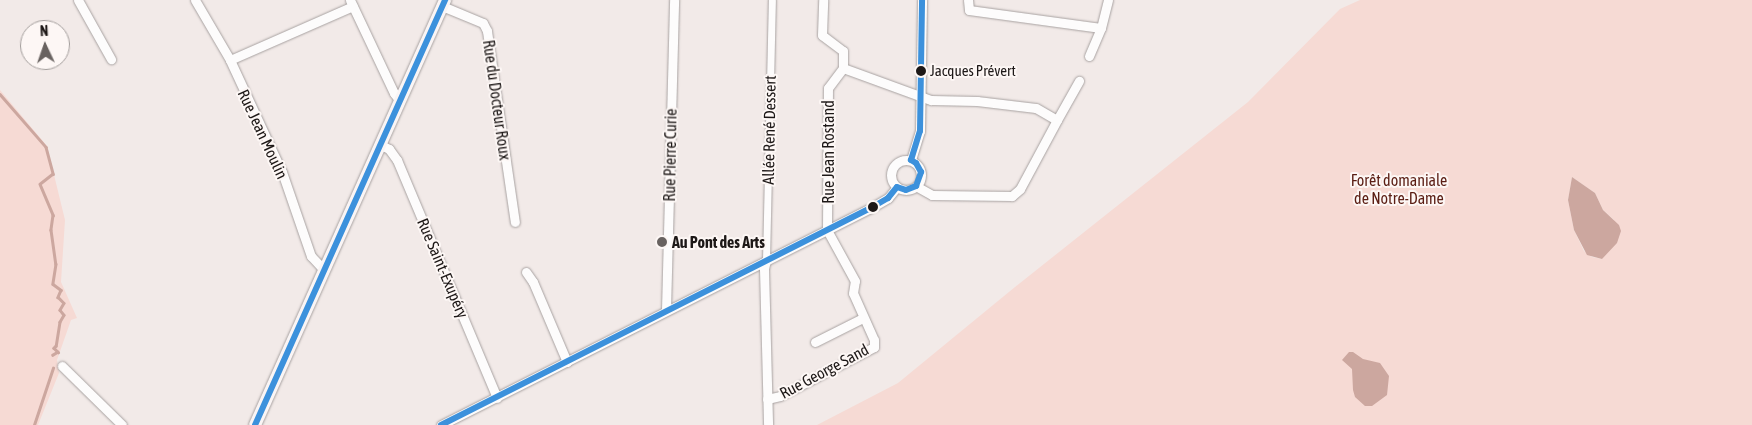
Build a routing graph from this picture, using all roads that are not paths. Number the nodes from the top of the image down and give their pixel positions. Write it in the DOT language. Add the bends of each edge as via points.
graph roads {
  1 [pos="78,0"];
  2 [pos="195,0"];
  3 [pos="674,0"];
  4 [pos="772,0"];
  5 [pos="823,0"];
  6 [pos="922,0"];
  7 [pos="968,0"];
  8 [pos="1108,0"];
  9 [pos="351,3"];
  10 [pos="444,3"];
  11 [pos="1101,28"];
  12 [pos="1089,56"];
  13 [pos="111,59"];
  14 [pos="230,60"];
  15 [pos="844,68"];
  16 [pos="1079,81"];
  17 [pos="921,96"];
  18 [pos="400,101"];
  19 [pos="1057,120"];
  20 [pos="381,144"];
  21 [pos="912,160"];
  22 [pos="916,186"];
  23 [pos="897,187"];
  24 [pos="515,222"];
  25 [pos="828,230"];
  26 [pos="766,260"];
  27 [pos="324,270"];
  28 [pos="526,272"];
  29 [pos="666,310"];
  30 [pos="863,318"];
  31 [pos="815,342"];
  32 [pos="566,362"];
  33 [pos="62,366"];
  34 [pos="497,398"];
  35 [pos="767,399"];
  36 [pos="122,425"];
  37 [pos="255,425"];
  38 [pos="440,425"];
  39 [pos="768,425"];
  1 -- 13 [label="street"];
  2 -- 14 [label="street, Rue Jean Moulin"];
  3 -- 29 [label="street, Rue Pierre Curie"];
  4 -- 26 [label="street, Allée René Dessert"];
  5 -- 15 [label="street" via="822,35 843,51"];
  6 -- 17 [label="street"];
  7 -- 11 [label="street" via="969,10"];
  8 -- 11 [label="street"];
  9 -- 14 [label="street"];
  9 -- 18 [label="street"];
  10 -- 18 [label="main road"];
  10 -- 24 [label="street, Rue du Docteur Roux" via="483,22 487,30"];
  11 -- 12 [label="street"];
  14 -- 27 [label="street, Rue Jean Moulin" via="282,172 311,256"];
  15 -- 17 [label="street"];
  15 -- 25 [label="street, Rue Jean Rostand" via="828,88"];
  16 -- 19 [label="street"];
  17 -- 19 [label="street" via="931,100 1036,108"];
  17 -- 21 [label="street" via="920,131"];
  18 -- 20 [label="main road"];
  19 -- 22 [label="street" via="1020,189 1012,196 932,195"];
  20 -- 27 [label="main road"];
  20 -- 34 [label="street, Rue Saint-Exupéry" via="397,160"];
  21 -- 22 [label="street" via="921,172"];
  21 -- 23 [label="street" via="897,162 892,169 891,179"];
  22 -- 23 [label="street" via="906,190"];
  23 -- 25 [label="street" via="888,198"];
  25 -- 26 [label="street"];
  25 -- 30 [label="street, Rue George Sand" via="855,281 853,293"];
  26 -- 29 [label="street"];
  26 -- 35 [label="street"];
  27 -- 37 [label="main road"];
  28 -- 32 [label="street"];
  29 -- 32 [label="street"];
  30 -- 31 [label="street"];
  30 -- 35 [label="street, Rue George Sand" via="874,347 780,396"];
  32 -- 34 [label="street"];
  33 -- 36 [label="street"];
  34 -- 38 [label="street"];
  35 -- 39 [label="street"];
}
